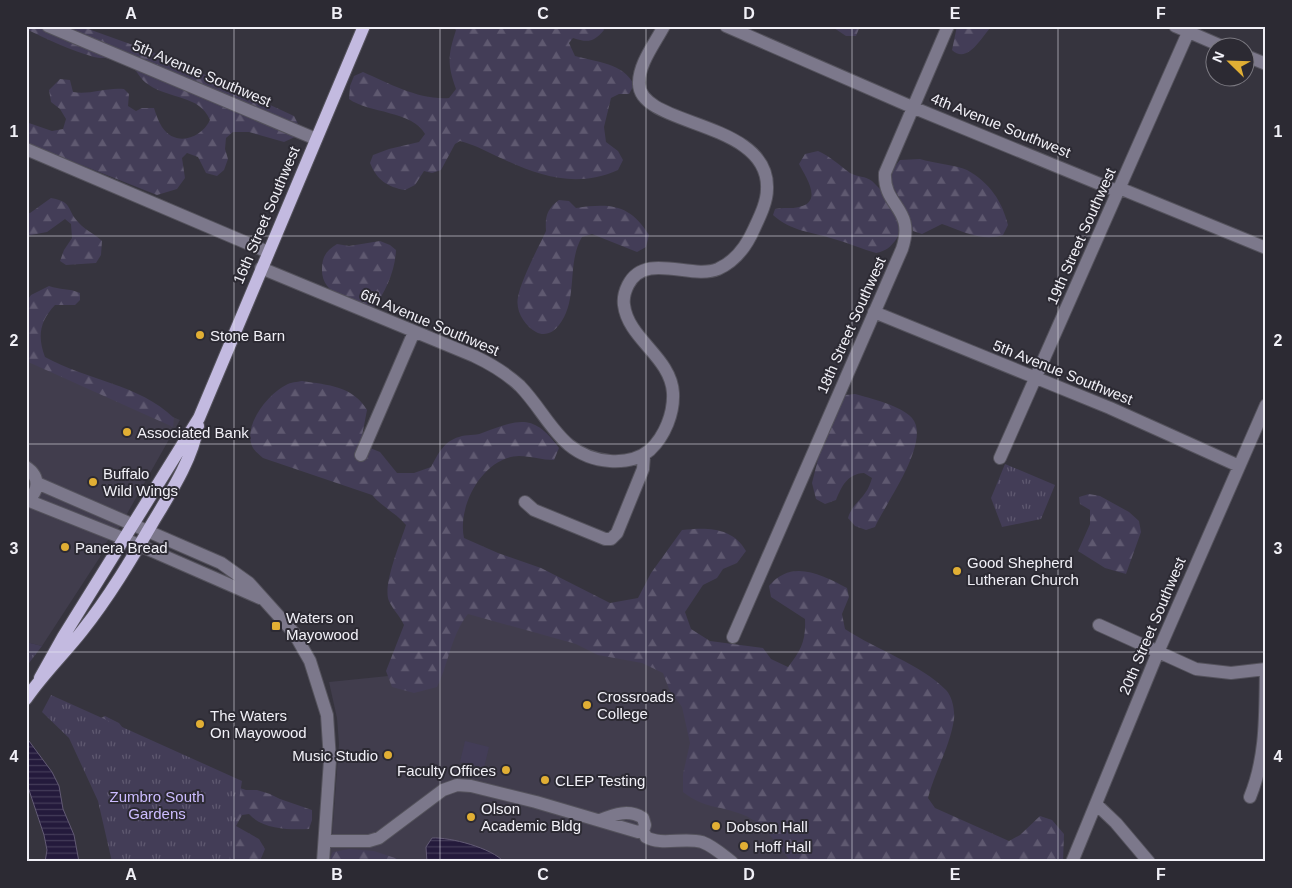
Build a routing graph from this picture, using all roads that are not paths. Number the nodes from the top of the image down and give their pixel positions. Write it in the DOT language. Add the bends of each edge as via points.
graph roads {
  1 [pos="48,26"];
  2 [pos="364,26"];
  3 [pos="664,26"];
  4 [pos="726,26"];
  5 [pos="948,26"];
  6 [pos="1175,26"];
  7 [pos="1190,29"];
  8 [pos="1207,38"];
  9 [pos="1254,59"];
  10 [pos="1266,64"];
  11 [pos="912,107"];
  12 [pos="316,139"];
  13 [pos="26,149"];
  14 [pos="1119,189"];
  15 [pos="1266,248"];
  16 [pos="268,252"];
  17 [pos="261,268"];
  18 [pos="874,312"];
  19 [pos="414,332"];
  20 [pos="1035,378"];
  21 [pos="1266,405"];
  22 [pos="199,418"];
  23 [pos="361,455"];
  24 [pos="644,455"];
  25 [pos="1000,458"];
  26 [pos="1239,466"];
  27 [pos="26,467"];
  28 [pos="37,483"];
  29 [pos="27,501"];
  30 [pos="525,502"];
  31 [pos="134,525"];
  32 [pos="148,531"];
  33 [pos="125,539"];
  34 [pos="140,546"];
  35 [pos="262,599"];
  36 [pos="1099,625"];
  37 [pos="733,637"];
  38 [pos="1158,652"];
  39 [pos="1266,669"];
  40 [pos="40,678"];
  41 [pos="26,699"];
  42 [pos="1250,797"];
  43 [pos="1096,804"];
  44 [pos="325,841"];
  45 [pos="324,862"];
  46 [pos="732,862"];
  47 [pos="1072,862"];
  48 [pos="1149,862"];
  1 -- 12 [label="street, 5th Avenue Southwest"];
  2 -- 12 [label="main road, 16th Street Southwest"];
  3 -- 24 [label="street" via="642,68 638,82 640,91 654,106 749,148 761,162 767,189 750,238 729,263 706,272 662,268 645,270 635,276 627,288 624,301 627,317 666,371 673,394 664,432"];
  4 -- 11 [label="street, 4th Avenue Southwest"];
  5 -- 11 [label="street, 18th Street Southwest"];
  6 -- 7 [label="street"];
  7 -- 8 [label="street"];
  7 -- 14 [label="street, 19th Street Southwest"];
  9 -- 10 [label="street"];
  11 -- 14 [label="street, 4th Avenue Southwest" via="1112,189"];
  11 -- 18 [label="street, 18th Street Southwest" via="888,163 885,181 905,220 907,233"];
  12 -- 16 [label="main road, 16th Street Southwest"];
  13 -- 16 [label="street"];
  14 -- 15 [label="street, 4th Avenue Southwest"];
  14 -- 20 [label="street, 19th Street Southwest"];
  16 -- 17 [label="main road, 16th Street Southwest"];
  17 -- 19 [label="street, 6th Avenue Southwest"];
  17 -- 22 [label="main road, 16th Street Southwest"];
  18 -- 20 [label="street, 5th Avenue Southwest"];
  18 -- 37 [label="street, 18th Street Southwest"];
  19 -- 23 [label="street"];
  19 -- 24 [label="street, 6th Avenue Southwest" via="474,356 506,374 528,395 560,437 578,452 616,462"];
  20 -- 25 [label="street, 19th Street Southwest"];
  20 -- 26 [label="street, 5th Avenue Southwest"];
  21 -- 26 [label="street, 20th Street Southwest"];
  22 -- 31 [label="main road, 16th Street Southwest"];
  22 -- 32 [label="main road, 16th Street Southwest" via="184,466"];
  24 -- 30 [label="street" via="643,469 611,539 534,510"];
  26 -- 38 [label="street, 20th Street Southwest"];
  27 -- 28 [label="street" via="33,472"];
  28 -- 29 [label="street" via="35,493"];
  28 -- 31 [label="street"];
  29 -- 33 [label="street"];
  31 -- 32 [label="street"];
  31 -- 33 [label="main road, 16th Street Southwest"];
  32 -- 34 [label="main road, 16th Street Southwest"];
  32 -- 35 [label="street" via="221,563 249,583"];
  33 -- 34 [label="street"];
  33 -- 40 [label="main road, 16th Street Southwest"];
  34 -- 35 [label="street"];
  34 -- 40 [label="main road, 16th Street Southwest" via="82,631"];
  35 -- 44 [label="street" via="285,622 302,646 324,699 330,752"];
  36 -- 38 [label="street"];
  38 -- 39 [label="street" via="1204,670 1240,673"];
  38 -- 43 [label="street, 20th Street Southwest"];
  39 -- 42 [label="street" via="1264,744"];
  40 -- 41 [label="main road, 16th Street Southwest"];
  43 -- 47 [label="street, 20th Street Southwest"];
  43 -- 48 [label="street"];
  44 -- 45 [label="street"];
  44 -- 46 [label="street" via="379,838 443,790 457,785 471,786 638,832 643,830 646,836 657,841 701,842"];
}
